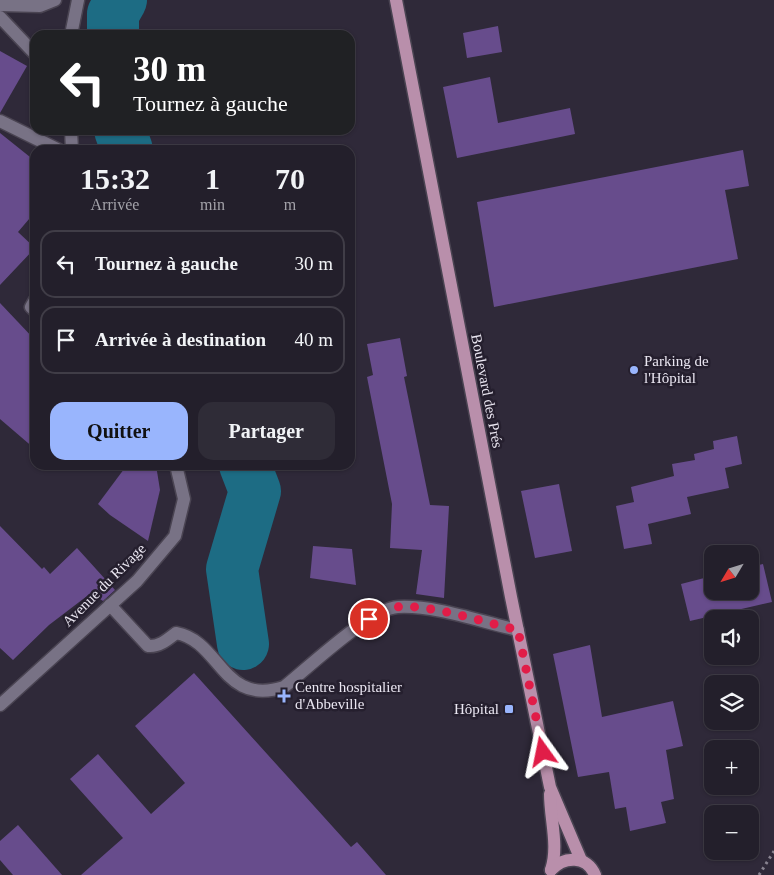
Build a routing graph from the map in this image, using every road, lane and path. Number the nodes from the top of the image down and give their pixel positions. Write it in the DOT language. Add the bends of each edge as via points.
graph roads {
  1 [pos="55,0"];
  2 [pos="78,0"];
  3 [pos="396,0"];
  4 [pos="0,5"];
  5 [pos="0,17"];
  6 [pos="72,30"];
  7 [pos="30,49"];
  8 [pos="0,121"];
  9 [pos="49,145"];
  10 [pos="177,470"];
  11 [pos="110,605"];
  12 [pos="518,630"];
  13 [pos="0,705"];
  14 [pos="550,786"];
  15 [pos="774,851"];
  16 [pos="581,860"];
  17 [pos="550,873"];
  18 [pos="595,875"];
  19 [pos="759,875"];
  1 -- 4 [label="street" via="40,6"];
  2 -- 6 [label="street"];
  3 -- 12 [label="main road, Boulevard des Prés"];
  5 -- 7 [label="street"];
  8 -- 9 [label="street"];
  10 -- 11 [label="street, Avenue du Rivage" via="184,499 175,536 137,580"];
  11 -- 12 [label="street" via="148,646 154,647 176,633 185,635 195,640 232,680 249,689 271,691 284,687 383,610 397,606 425,608"];
  11 -- 13 [label="street, Avenue du Rivage"];
  12 -- 14 [label="main road, Boulevard des Prés"];
  14 -- 16 [label="main road, Boulevard des Prés"];
  14 -- 17 [label="main road, Boulevard des Prés" via="555,858"];
  15 -- 19 [label="path"];
  16 -- 17 [label="main road" via="564,860"];
  16 -- 18 [label="main road"];
}
